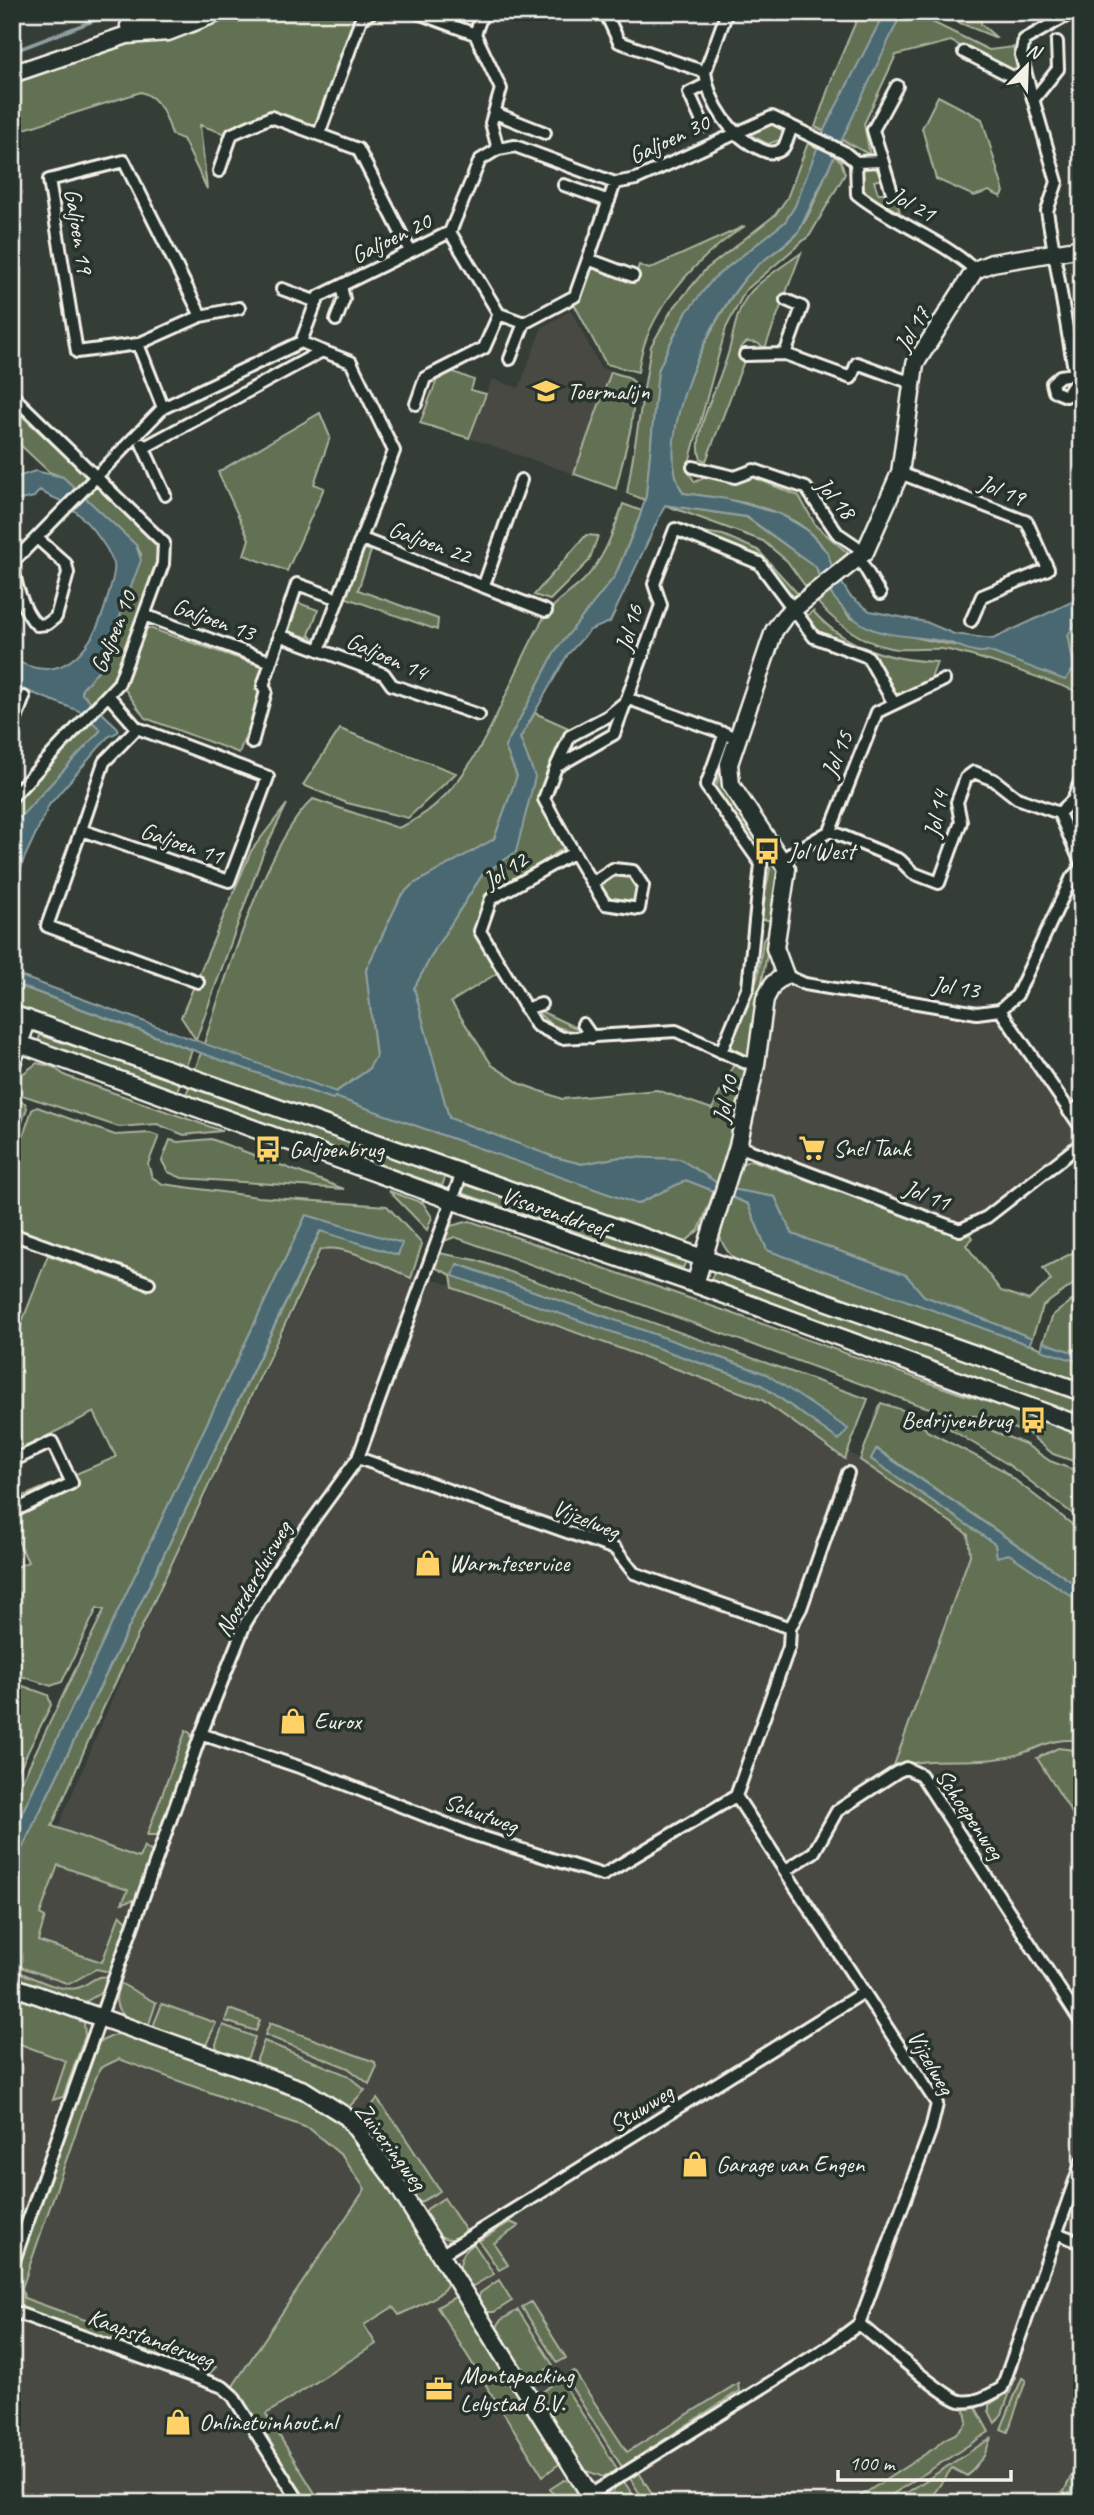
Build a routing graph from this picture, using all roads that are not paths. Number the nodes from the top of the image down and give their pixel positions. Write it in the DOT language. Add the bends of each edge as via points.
graph roads {
  1 [pos="184,12"];
  2 [pos="220,12"];
  3 [pos="372,12"];
  4 [pos="415,12"];
  5 [pos="483,12"];
  6 [pos="605,12"];
  7 [pos="727,12"];
  8 [pos="1073,12"];
  9 [pos="475,34"];
  10 [pos="1057,42"];
  11 [pos="964,52"];
  12 [pos="12,64"];
  13 [pos="705,72"];
  14 [pos="12,74"];
  15 [pos="1027,78"];
  16 [pos="707,84"];
  17 [pos="897,86"];
  18 [pos="1034,99"];
  19 [pos="495,113"];
  20 [pos="704,126"];
  21 [pos="792,127"];
  22 [pos="545,132"];
  23 [pos="733,132"];
  24 [pos="319,134"];
  25 [pos="498,149"];
  26 [pos="881,161"];
  27 [pos="856,162"];
  28 [pos="219,171"];
  29 [pos="615,183"];
  30 [pos="564,185"];
  31 [pos="892,192"];
  32 [pos="609,201"];
  33 [pos="450,232"];
  34 [pos="1082,248"];
  35 [pos="410,251"];
  36 [pos="1053,253"];
  37 [pos="588,259"];
  38 [pos="975,270"];
  39 [pos="634,276"];
  40 [pos="341,286"];
  41 [pos="282,289"];
  42 [pos="786,300"];
  43 [pos="317,302"];
  44 [pos="239,308"];
  45 [pos="499,314"];
  46 [pos="201,316"];
  47 [pos="336,320"];
  48 [pos="524,323"];
  49 [pos="301,342"];
  50 [pos="138,344"];
  51 [pos="321,351"];
  52 [pos="785,354"];
  53 [pos="745,355"];
  54 [pos="510,359"];
  55 [pos="1074,374"];
  56 [pos="912,383"];
  57 [pos="12,395"];
  58 [pos="416,404"];
  59 [pos="163,408"];
  60 [pos="133,436"];
  61 [pos="145,447"];
  62 [pos="692,467"];
  63 [pos="900,473"];
  64 [pos="95,475"];
  65 [pos="520,480"];
  66 [pos="165,495"];
  67 [pos="37,538"];
  68 [pos="362,539"];
  69 [pos="862,555"];
  70 [pos="484,584"];
  71 [pos="880,594"];
  72 [pos="331,596"];
  73 [pos="793,609"];
  74 [pos="546,611"];
  75 [pos="144,615"];
  76 [pos="971,621"];
  77 [pos="279,635"];
  78 [pos="319,650"];
  79 [pos="269,662"];
  80 [pos="944,680"];
  81 [pos="108,695"];
  82 [pos="24,697"];
  83 [pos="629,699"];
  84 [pos="892,702"];
  85 [pos="479,715"];
  86 [pos="137,729"];
  87 [pos="12,730"];
  88 [pos="730,735"];
  89 [pos="252,743"];
  90 [pos="556,767"];
  91 [pos="1082,776"];
  92 [pos="12,797"];
  93 [pos="1059,813"];
  94 [pos="81,830"];
  95 [pos="830,831"];
  96 [pos="573,853"];
  97 [pos="782,859"];
  98 [pos="1082,866"];
  99 [pos="592,883"];
  100 [pos="776,928"];
  101 [pos="756,929"];
  102 [pos="785,975"];
  103 [pos="198,982"];
  104 [pos="541,1004"];
  105 [pos="526,1009"];
  106 [pos="1000,1010"];
  107 [pos="20,1017"];
  108 [pos="583,1024"];
  109 [pos="592,1037"];
  110 [pos="16,1043"];
  111 [pos="720,1052"];
  112 [pos="12,1063"];
  113 [pos="756,1064"];
  114 [pos="1082,1105"];
  115 [pos="1069,1112"];
  116 [pos="1082,1129"];
  117 [pos="1082,1143"];
  118 [pos="738,1146"];
  119 [pos="462,1173"];
  120 [pos="453,1201"];
  121 [pos="12,1234"];
  122 [pos="704,1257"];
  123 [pos="149,1283"];
  124 [pos="695,1284"];
  125 [pos="1082,1392"];
  126 [pos="1082,1426"];
  127 [pos="358,1458"];
  128 [pos="12,1461"];
  129 [pos="848,1473"];
  130 [pos="12,1512"];
  131 [pos="790,1628"];
  132 [pos="201,1734"];
  133 [pos="736,1796"];
  134 [pos="786,1870"];
  135 [pos="12,1986"];
  136 [pos="864,1992"];
  137 [pos="101,2018"];
  138 [pos="1082,2024"];
  139 [pos="1082,2161"];
  140 [pos="1056,2233"];
  141 [pos="1082,2243"];
  142 [pos="439,2256"];
  143 [pos="12,2266"];
  144 [pos="12,2311"];
  145 [pos="859,2324"];
  146 [pos="593,2499"];
  147 [pos="300,2503"];
  1 -- 12 [label="main road" via="117,28"];
  2 -- 14 [label="main road" via="168,32 127,35"];
  3 -- 24 [label="street" via="361,19"];
  4 -- 9 [label="street"];
  5 -- 9 [label="street"];
  6 -- 13 [label="street" via="619,42"];
  7 -- 13 [label="street"];
  8 -- 15 [label="street" via="1024,40 1021,55"];
  9 -- 19 [label="street" via="501,89"];
  10 -- 18 [label="street" via="1058,69"];
  11 -- 15 [label="street" via="1011,76"];
  13 -- 16 [label="street"];
  15 -- 18 [label="street"];
  16 -- 20 [label="street" via="689,93"];
  16 -- 23 [label="street"];
  17 -- 26 [label="street, Jol 21" via="873,130"];
  18 -- 36 [label="street" via="1057,181 1047,211"];
  19 -- 22 [label="street"];
  19 -- 25 [label="street" via="491,123"];
  21 -- 23 [label="street, Galjoen 30" via="772,117"];
  21 -- 23 [label="street" via="783,148 775,152 748,144"];
  21 -- 27 [label="street, Galjoen 30"];
  23 -- 29 [label="street, Galjoen 30" via="636,179"];
  24 -- 28 [label="street" via="271,117 232,134"];
  24 -- 35 [label="street" via="358,149"];
  25 -- 29 [label="street, Galjoen 30" via="515,146"];
  25 -- 33 [label="street, Galjoen 20" via="480,160"];
  26 -- 27 [label="street, Jol 21"];
  26 -- 31 [label="street, Jol 21"];
  27 -- 38 [label="street, Jol 21" via="857,194 952,249"];
  29 -- 32 [label="street"];
  30 -- 32 [label="street"];
  32 -- 37 [label="street"];
  33 -- 35 [label="street, Galjoen 20"];
  33 -- 45 [label="street"];
  34 -- 36 [label="main road"];
  35 -- 40 [label="street, Galjoen 20"];
  36 -- 38 [label="main road"];
  36 -- 55 [label="street"];
  37 -- 39 [label="street"];
  37 -- 48 [label="street" via="575,296"];
  38 -- 56 [label="main road, Jol 17" via="919,357"];
  40 -- 43 [label="street, Galjoen 20" via="318,297"];
  40 -- 47 [label="street, Galjoen 20" via="344,299"];
  41 -- 43 [label="street"];
  42 -- 52 [label="street" via="802,307"];
  43 -- 49 [label="street"];
  44 -- 46 [label="street, Galjoen 19"];
  45 -- 48 [label="street"];
  45 -- 58 [label="street" via="484,348 425,378"];
  46 -- 50 [label="street, Galjoen 19"];
  46 -- 50 [label="street, Galjoen 19" via="124,161 49,180 77,352"];
  48 -- 54 [label="street"];
  49 -- 51 [label="street"];
  49 -- 59 [label="street"];
  50 -- 59 [label="street"];
  51 -- 61 [label="street"];
  51 -- 68 [label="street, Galjoen 22" via="351,362 394,451"];
  52 -- 53 [label="street"];
  52 -- 56 [label="street" via="851,378 856,363"];
  56 -- 63 [label="main road, Jol 17"];
  57 -- 64 [label="street"];
  59 -- 60 [label="street"];
  60 -- 61 [label="street"];
  60 -- 64 [label="street"];
  61 -- 66 [label="street"];
  62 -- 69 [label="street, Jol 18" via="735,477 754,470 806,488 836,533"];
  63 -- 69 [label="main road, Jol 17"];
  63 -- 76 [label="street, Jol 19" via="1027,522 1048,569 982,596"];
  64 -- 67 [label="street"];
  64 -- 75 [label="street, Galjoen 10" via="164,542 163,564"];
  65 -- 70 [label="street, Galjoen 22"];
  67 -- 67 [label="street" via="15,560 13,569 30,618 37,625 56,617 68,573 66,564"];
  68 -- 70 [label="street, Galjoen 22"];
  68 -- 78 [label="street, Galjoen 22"];
  69 -- 71 [label="street"];
  69 -- 73 [label="main road, Jol 17"];
  70 -- 74 [label="street, Galjoen 22"];
  72 -- 77 [label="street, Galjoen 13" via="297,584"];
  73 -- 83 [label="street, Jol 16" via="760,564 675,529 654,584 661,605"];
  73 -- 84 [label="street" via="814,637 868,657"];
  73 -- 88 [label="main road, Jol 10" via="774,631"];
  75 -- 79 [label="street, Galjoen 13"];
  75 -- 81 [label="street, Galjoen 10" via="118,684"];
  77 -- 78 [label="street, Galjoen 14"];
  77 -- 79 [label="street, Galjoen 13"];
  78 -- 85 [label="street, Galjoen 14" via="384,674 391,685"];
  79 -- 89 [label="street, Galjoen 13"];
  80 -- 84 [label="street, Jol 15"];
  81 -- 86 [label="street, Galjoen 11"];
  81 -- 92 [label="street, Galjoen 10"];
  82 -- 87 [label="street"];
  83 -- 88 [label="street"];
  83 -- 90 [label="street" via="570,736"];
  83 -- 90 [label="street, Jol 16" via="614,734"];
  84 -- 95 [label="street, Jol 15" via="877,712"];
  86 -- 94 [label="street" via="104,762"];
  86 -- 94 [label="street, Galjoen 11" via="268,777 229,881"];
  88 -- 97 [label="main road, Jol 10" via="731,785"];
  88 -- 101 [label="street, Jol 10" via="706,786 761,864 753,920"];
  90 -- 96 [label="street" via="544,799"];
  91 -- 93 [label="street" via="1073,800"];
  93 -- 95 [label="street, Jol 14" via="1017,798 994,780 974,772 966,778 957,802 961,822 939,883 913,873 900,860"];
  93 -- 98 [label="street"];
  94 -- 103 [label="street" via="47,926"];
  95 -- 97 [label="street"];
  96 -- 99 [label="street"];
  96 -- 105 [label="street, Jol 12" via="491,899 480,931"];
  97 -- 100 [label="main road" via="787,869"];
  98 -- 106 [label="street, Jol 13" via="1072,877 1017,995"];
  99 -- 99 [label="street" via="613,869 633,871 643,886 639,909 605,904"];
  100 -- 101 [label="street"];
  100 -- 102 [label="main road" via="775,948"];
  101 -- 111 [label="street, Jol 10" via="748,987"];
  102 -- 106 [label="street, Jol 13" via="804,984 977,1013"];
  102 -- 113 [label="main road, Jol 10" via="765,999"];
  104 -- 105 [label="street"];
  105 -- 109 [label="street, Jol 12" via="536,1025 562,1038"];
  106 -- 115 [label="street"];
  107 -- 110 [label="main road"];
  107 -- 119 [label="main road, Visarenddreef"];
  108 -- 109 [label="street"];
  109 -- 111 [label="street, Jol 12" via="676,1031"];
  110 -- 112 [label="main road"];
  110 -- 120 [label="main road, Visarenddreef"];
  111 -- 113 [label="street, Jol 12"];
  113 -- 118 [label="main road, Jol 10"];
  114 -- 115 [label="street"];
  115 -- 116 [label="street"];
  117 -- 118 [label="street, Jol 11" via="987,1217 960,1230"];
  118 -- 122 [label="main road, Jol 10"];
  119 -- 120 [label="street, Noordersluisweg"];
  119 -- 122 [label="main road, Visarenddreef"];
  120 -- 124 [label="main road, Visarenddreef"];
  120 -- 127 [label="street, Noordersluisweg"];
  121 -- 123 [label="street"];
  122 -- 124 [label="main road, Jol 10"];
  122 -- 125 [label="main road, Visarenddreef"];
  124 -- 126 [label="main road, Visarenddreef"];
  127 -- 131 [label="street, Vijzelweg" via="615,1549 634,1573"];
  127 -- 132 [label="street, Noordersluisweg" via="245,1624"];
  128 -- 130 [label="street" via="52,1441 72,1483"];
  129 -- 131 [label="street"];
  131 -- 133 [label="street" via="789,1647"];
  132 -- 133 [label="street, Schutweg" via="317,1773 472,1835 603,1875"];
  132 -- 137 [label="street, Noordersluisweg"];
  133 -- 134 [label="street, Vijzelweg"];
  134 -- 136 [label="street, Vijzelweg"];
  134 -- 138 [label="street, Schoepenweg" via="814,1852 837,1811 906,1768 921,1775"];
  135 -- 137 [label="main road, Zuiveringweg"];
  136 -- 142 [label="street, Stuwweg"];
  136 -- 145 [label="street, Vijzelweg" via="937,2104"];
  137 -- 142 [label="main road, Zuiveringweg" via="304,2091 347,2117 392,2177"];
  137 -- 143 [label="street, Noordersluisweg"];
  139 -- 140 [label="street"];
  140 -- 141 [label="street"];
  140 -- 145 [label="street" via="1002,2388 982,2399 961,2401 943,2391"];
  142 -- 146 [label="main road, Zuiveringweg"];
  144 -- 147 [label="street, Kaapstanderweg" via="223,2386"];
  145 -- 146 [label="street"];
}
